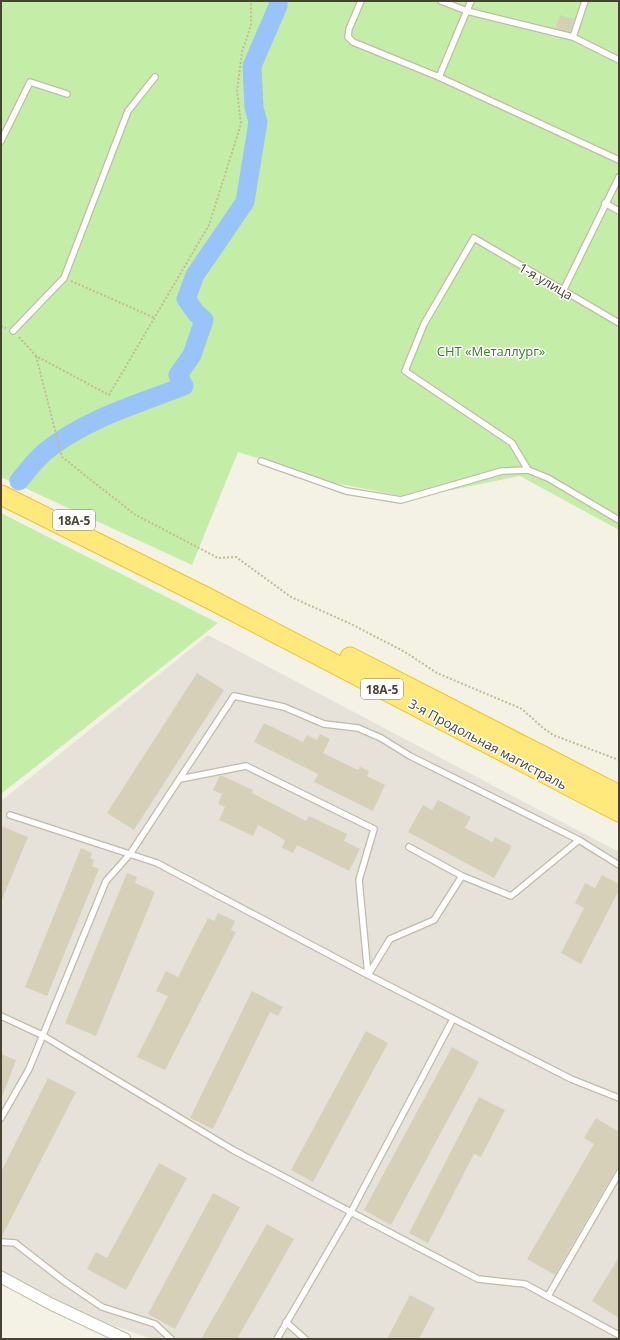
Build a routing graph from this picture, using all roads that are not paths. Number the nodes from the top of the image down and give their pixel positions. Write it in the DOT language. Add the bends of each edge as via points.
graph roads {
  1 [pos="360,1"];
  2 [pos="441,1"];
  3 [pos="471,1"];
  4 [pos="585,1"];
  5 [pos="467,11"];
  6 [pos="573,37"];
  7 [pos="619,60"];
  8 [pos="155,77"];
  9 [pos="438,77"];
  10 [pos="67,94"];
  11 [pos="1,141"];
  12 [pos="619,160"];
  13 [pos="619,177"];
  14 [pos="605,203"];
  15 [pos="619,211"];
  16 [pos="563,291"];
  17 [pos="619,323"];
  18 [pos="13,331"];
  19 [pos="261,461"];
  20 [pos="528,470"];
  21 [pos="1,484"];
  22 [pos="1,495"];
  23 [pos="619,520"];
  24 [pos="146,561"];
  25 [pos="180,779"];
  26 [pos="619,795"];
  27 [pos="619,812"];
  28 [pos="10,815"];
  29 [pos="578,840"];
  30 [pos="410,847"];
  31 [pos="130,854"];
  32 [pos="619,865"];
  33 [pos="462,876"];
  34 [pos="368,975"];
  35 [pos="1,1016"];
  36 [pos="452,1019"];
  37 [pos="42,1035"];
  38 [pos="619,1098"];
  39 [pos="1,1118"];
  40 [pos="619,1173"];
  41 [pos="351,1212"];
  42 [pos="1,1242"];
  43 [pos="1,1277"];
  44 [pos="548,1296"];
  45 [pos="286,1322"];
  46 [pos="619,1335"];
  47 [pos="124,1339"];
  48 [pos="171,1339"];
  49 [pos="277,1339"];
  50 [pos="305,1339"];
  1 -- 9 [label="lane" via="348,29 348,36 354,42"];
  2 -- 5 [label="lane"];
  3 -- 5 [label="lane"];
  4 -- 6 [label="lane"];
  5 -- 6 [label="lane"];
  5 -- 9 [label="lane"];
  6 -- 7 [label="lane"];
  8 -- 18 [label="lane" via="128,111 64,278"];
  9 -- 12 [label="lane"];
  10 -- 11 [label="lane" via="30,82"];
  13 -- 14 [label="lane"];
  14 -- 15 [label="lane"];
  14 -- 16 [label="lane"];
  16 -- 17 [label="lane, 1-я улица"];
  16 -- 20 [label="lane, 1-я улица" via="474,238 424,324 405,371 512,443"];
  19 -- 20 [label="lane" via="346,490 401,500 502,471"];
  20 -- 23 [label="lane" via="548,478"];
  21 -- 24 [label="highway, 18А-5"];
  22 -- 24 [label="highway, 18А-5"];
  24 -- 26 [label="highway, 3-я Продольная магистраль / 18А-5"];
  24 -- 27 [label="highway, 3-я Продольная магистраль / 18А-5"];
  25 -- 29 [label="lane" via="234,696 284,707 324,724 358,728"];
  25 -- 31 [label="lane"];
  25 -- 34 [label="lane" via="246,766 374,829 359,880"];
  28 -- 31 [label="lane"];
  29 -- 32 [label="lane"];
  29 -- 33 [label="lane" via="511,896"];
  30 -- 33 [label="lane"];
  31 -- 34 [label="lane" via="157,863"];
  31 -- 37 [label="lane" via="106,881"];
  33 -- 34 [label="lane" via="434,920 390,939"];
  34 -- 36 [label="lane"];
  35 -- 37 [label="lane"];
  36 -- 38 [label="lane" via="571,1079"];
  36 -- 41 [label="lane"];
  37 -- 39 [label="lane" via="29,1069"];
  37 -- 41 [label="lane" via="233,1150"];
  40 -- 44 [label="lane"];
  41 -- 44 [label="lane" via="478,1279 525,1284"];
  41 -- 45 [label="lane"];
  42 -- 48 [label="lane" via="15,1243 102,1307 155,1324"];
  43 -- 47 [label="street" via="50,1304"];
  44 -- 46 [label="lane"];
  45 -- 49 [label="lane"];
  45 -- 50 [label="lane"];
}
